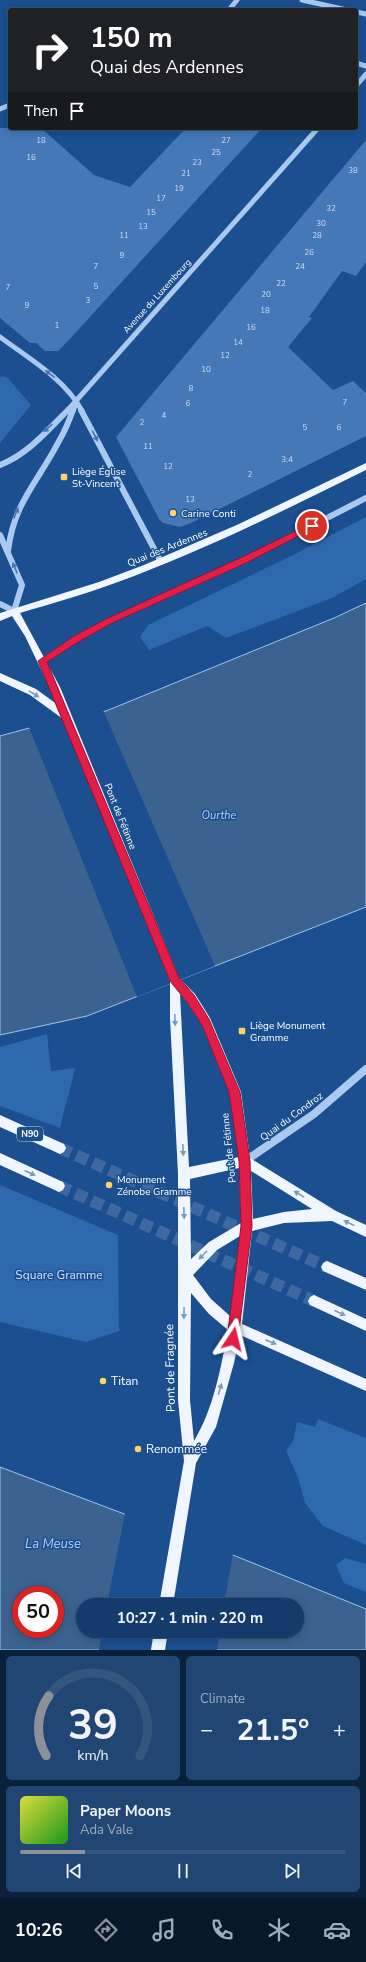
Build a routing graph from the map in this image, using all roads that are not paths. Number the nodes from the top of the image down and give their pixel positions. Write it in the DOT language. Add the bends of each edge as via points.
graph roads {
  1 [pos="238,0"];
  2 [pos="302,0"];
  3 [pos="231,8"];
  4 [pos="338,8"];
  5 [pos="366,74"];
  6 [pos="358,84"];
  7 [pos="316,130"];
  8 [pos="0,337"];
  9 [pos="77,402"];
  10 [pos="0,465"];
  11 [pos="366,466"];
  12 [pos="366,498"];
  13 [pos="0,535"];
  14 [pos="8,551"];
  15 [pos="161,562"];
  16 [pos="0,604"];
  17 [pos="14,612"];
  18 [pos="0,617"];
  19 [pos="43,661"];
  20 [pos="0,677"];
  21 [pos="65,716"];
  22 [pos="175,981"];
  23 [pos="366,1069"];
  24 [pos="0,1121"];
  25 [pos="60,1148"];
  26 [pos="0,1159"];
  27 [pos="245,1161"];
  28 [pos="184,1174"];
  29 [pos="59,1186"];
  30 [pos="332,1215"];
  31 [pos="247,1226"];
  32 [pos="366,1231"];
  33 [pos="326,1266"];
  34 [pos="185,1274"];
  35 [pos="366,1284"];
  36 [pos="314,1301"];
  37 [pos="366,1325"];
  38 [pos="235,1327"];
  39 [pos="366,1385"];
  40 [pos="190,1461"];
  41 [pos="167,1598"];
  42 [pos="160,1638"];
  43 [pos="158,1650"];
  1 -- 3 [label="street"];
  2 -- 4 [label="street"];
  5 -- 6 [label="street"];
  7 -- 9 [label="street, Avenue du Luxembourg"];
  9 -- 8 [label="street, one-way" via="53,376"];
  9 -- 10 [label="street, Avenue du Luxembourg, one-way" via="25,452"];
  14 -- 9 [label="street, one-way" via="9,535 23,496 59,442"];
  9 -- 15 [label="street, one-way"];
  11 -- 15 [label="main road, Quai des Ardennes" via="228,534"];
  12 -- 19 [label="street" via="243,560 109,621 77,638"];
  13 -- 14 [label="street"];
  17 -- 14 [label="street, one-way" via="22,585"];
  15 -- 17 [label="main road, Quai des Ardennes"];
  16 -- 17 [label="street"];
  17 -- 18 [label="main road, Quai des Ardennes"];
  17 -- 19 [label="main road, Pont de Fétinne"];
  19 -- 21 [label="main road, Pont de Fétinne"];
  20 -- 21 [label="main road, one-way" via="33,692"];
  21 -- 22 [label="main road, Pont de Fétinne"];
  22 -- 27 [label="main road, Pont de Fétinne" via="206,1022 234,1092"];
  22 -- 28 [label="main road, Pont de Fétinne, one-way"];
  23 -- 27 [label="street, Quai du Condroz" via="314,1114"];
  24 -- 25 [label="main road, N90"];
  26 -- 29 [label="main road, one-way"];
  27 -- 28 [label="main road"];
  30 -- 27 [label="main road, one-way"];
  27 -- 31 [label="main road, Pont de Fétinne"];
  28 -- 34 [label="main road, Pont de Fétinne, one-way"];
  30 -- 31 [label="main road" via="281,1218"];
  32 -- 30 [label="main road, one-way"];
  31 -- 34 [label="main road, one-way" via="212,1247"];
  31 -- 38 [label="main road, Pont de Fétinne"];
  33 -- 35 [label="main road"];
  34 -- 38 [label="main road" via="204,1302"];
  34 -- 40 [label="main road, Pont de Fragnée, one-way" via="184,1400"];
  36 -- 37 [label="main road, one-way"];
  38 -- 39 [label="main road, one-way"];
  40 -- 38 [label="main road, Pont de Fragnée, one-way" via="210,1427"];
  40 -- 41 [label="main road, Pont de Fragnée"];
  42 -- 43 [label="main road"];
}
